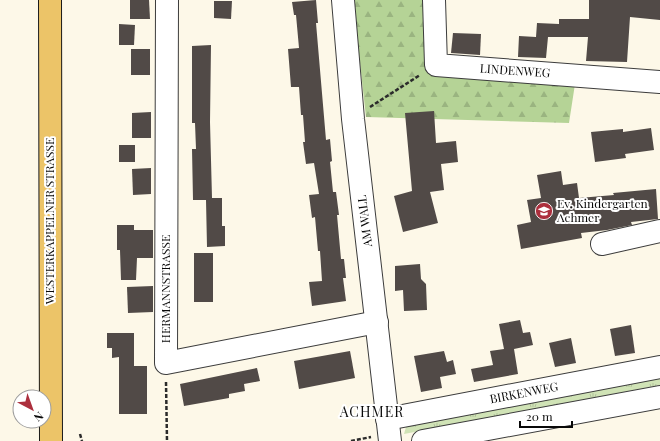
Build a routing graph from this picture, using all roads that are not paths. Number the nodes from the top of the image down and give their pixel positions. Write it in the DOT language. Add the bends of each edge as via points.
graph roads {
  1 [pos="50,0"];
  2 [pos="167,0"];
  3 [pos="343,0"];
  4 [pos="434,0"];
  5 [pos="660,82"];
  6 [pos="660,231"];
  7 [pos="602,244"];
  8 [pos="377,322"];
  9 [pos="660,367"];
  10 [pos="660,397"];
  11 [pos="387,419"];
  12 [pos="51,441"];
  13 [pos="390,441"];
  14 [pos="423,441"];
  1 -- 12 [label="main road, WESTERKAPPELNER STRASSE"];
  2 -- 8 [label="street, HERMANNSTRASSE" via="166,363"];
  3 -- 8 [label="street, AM WALL" via="353,118"];
  4 -- 5 [label="street, LINDENWEG" via="436,65"];
  6 -- 7 [label="street"];
  8 -- 11 [label="street, AM WALL"];
  9 -- 11 [label="street, BIRKENWEG"];
  10 -- 14 [label="street"];
  11 -- 13 [label="street, AM WALL"];
}
